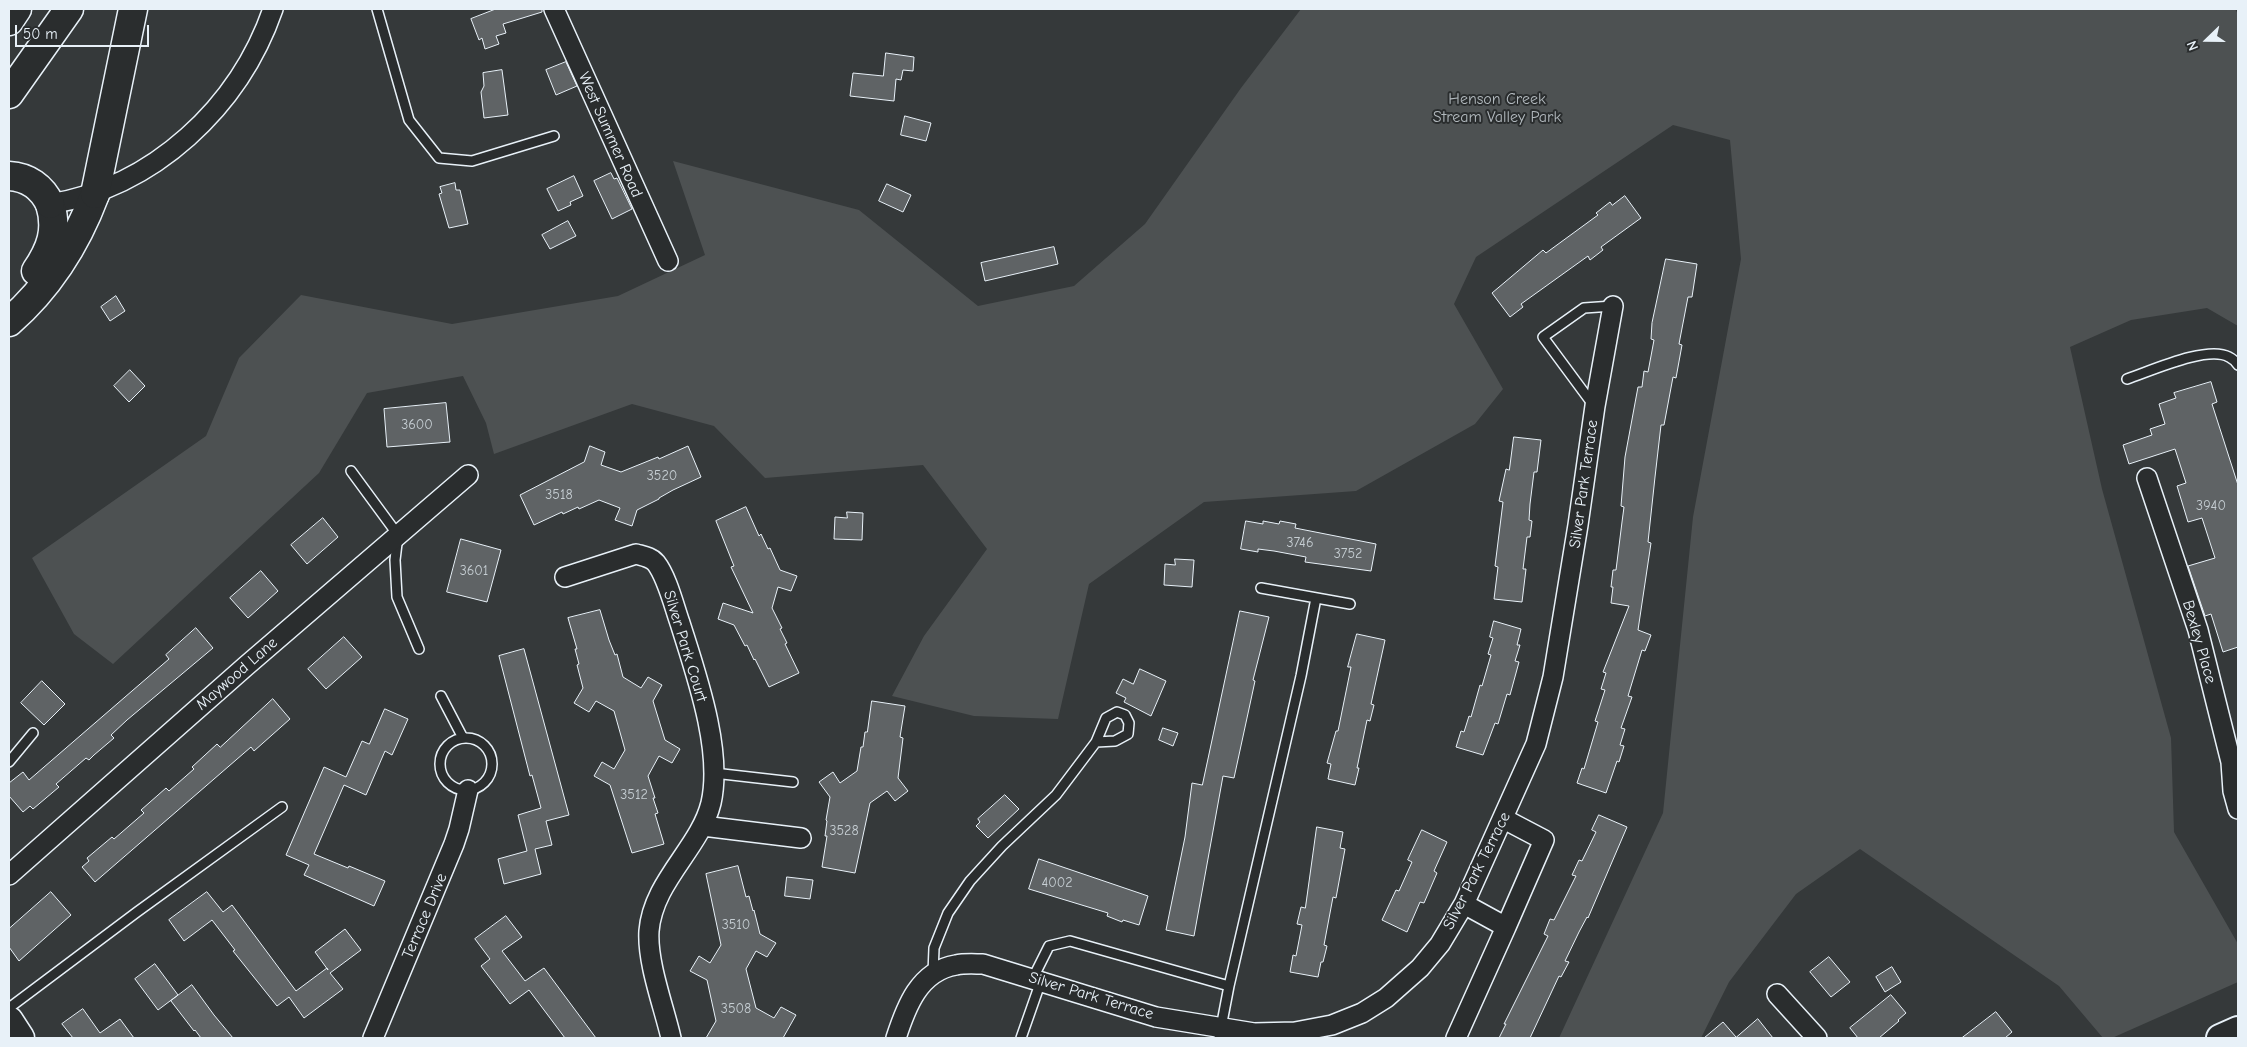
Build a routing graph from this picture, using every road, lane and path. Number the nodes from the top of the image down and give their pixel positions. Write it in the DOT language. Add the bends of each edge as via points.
graph roads {
  1 [pos="17,9"];
  2 [pos="69,9"];
  3 [pos="133,9"];
  4 [pos="273,9"];
  5 [pos="377,9"];
  6 [pos="554,9"];
  7 [pos="9,21"];
  8 [pos="9,94"];
  9 [pos="554,136"];
  10 [pos="9,176"];
  11 [pos="95,194"];
  12 [pos="50,204"];
  13 [pos="668,261"];
  14 [pos="9,304"];
  15 [pos="1613,306"];
  16 [pos="9,322"];
  17 [pos="2238,365"];
  18 [pos="2127,378"];
  19 [pos="1595,406"];
  20 [pos="351,471"];
  21 [pos="468,476"];
  22 [pos="2147,478"];
  23 [pos="398,535"];
  24 [pos="565,577"];
  25 [pos="1261,588"];
  26 [pos="1316,598"];
  27 [pos="1350,604"];
  28 [pos="419,649"];
  29 [pos="441,696"];
  30 [pos="33,733"];
  31 [pos="463,738"];
  32 [pos="1096,742"];
  33 [pos="9,762"];
  34 [pos="714,773"];
  35 [pos="793,782"];
  36 [pos="468,790"];
  37 [pos="2237,796"];
  38 [pos="282,807"];
  39 [pos="1504,819"];
  40 [pos="703,826"];
  41 [pos="801,838"];
  42 [pos="9,875"];
  43 [pos="1464,904"];
  44 [pos="1506,927"];
  45 [pos="933,974"];
  46 [pos="1037,980"];
  47 [pos="1229,986"];
  48 [pos="1777,994"];
  49 [pos="9,1008"];
  50 [pos="9,1021"];
  51 [pos="2238,1030"];
  52 [pos="1220,1033"];
  53 [pos="20,1038"];
  54 [pos="373,1038"];
  55 [pos="671,1038"];
  56 [pos="896,1038"];
  57 [pos="1021,1038"];
  58 [pos="1456,1038"];
  59 [pos="1817,1038"];
  60 [pos="2220,1038"];
  1 -- 7 [label="main road"];
  2 -- 8 [label="main road"];
  3 -- 11 [label="main road"];
  4 -- 11 [label="street" via="263,37 244,72 204,121 150,166"];
  5 -- 9 [label="lane" via="409,120 439,158 472,160"];
  6 -- 13 [label="street, West Summer Road"];
  10 -- 12 [label="main road" via="23,178 35,185"];
  11 -- 12 [label="street"];
  11 -- 16 [label="main road" via="65,257"];
  12 -- 14 [label="main road" via="54,233 49,251"];
  15 -- 19 [label="street, Silver Park Terrace"];
  15 -- 19 [label="lane" via="1584,308 1543,337"];
  17 -- 18 [label="lane" via="2229,357 2208,354"];
  19 -- 39 [label="street, Silver Park Terrace" via="1553,678 1536,744"];
  20 -- 23 [label="lane"];
  21 -- 23 [label="street, Maywood Lane"];
  22 -- 37 [label="street, Bexley Place" via="2198,630"];
  23 -- 28 [label="lane" via="395,560 397,597"];
  23 -- 42 [label="street, Maywood Lane"];
  24 -- 34 [label="street, Silver Park Court" via="636,554 647,556 656,563 670,594 698,679"];
  25 -- 26 [label="lane"];
  26 -- 27 [label="lane"];
  26 -- 47 [label="lane"];
  29 -- 31 [label="lane"];
  30 -- 33 [label="lane"];
  31 -- 36 [label="lane" via="448,745 440,764 448,784"];
  31 -- 36 [label="lane" via="479,742 491,759 491,770 486,780"];
  32 -- 45 [label="lane" via="1056,795 1002,846 970,882 948,914 934,948"];
  34 -- 35 [label="lane"];
  34 -- 40 [label="street, Silver Park Court" via="710,805"];
  36 -- 54 [label="street, Terrace Drive" via="454,844"];
  38 -- 49 [label="lane"];
  39 -- 43 [label="street, Silver Park Terrace"];
  39 -- 44 [label="street" via="1544,840"];
  40 -- 41 [label="street"];
  40 -- 55 [label="street, Silver Park Court" via="667,881 649,930 649,952"];
  43 -- 44 [label="street"];
  43 -- 52 [label="street, Silver Park Terrace" via="1440,944 1420,968 1386,998 1362,1013 1295,1032"];
  44 -- 58 [label="street"];
  45 -- 46 [label="street, Silver Park Terrace" via="956,965 983,964"];
  45 -- 56 [label="street, Silver Park Terrace" via="915,992"];
  46 -- 47 [label="lane" via="1049,946 1070,941"];
  46 -- 52 [label="street, Silver Park Terrace"];
  46 -- 57 [label="lane"];
  47 -- 52 [label="lane"];
  48 -- 59 [label="street"];
  50 -- 53 [label="main road"];
  51 -- 60 [label="street"];
}
